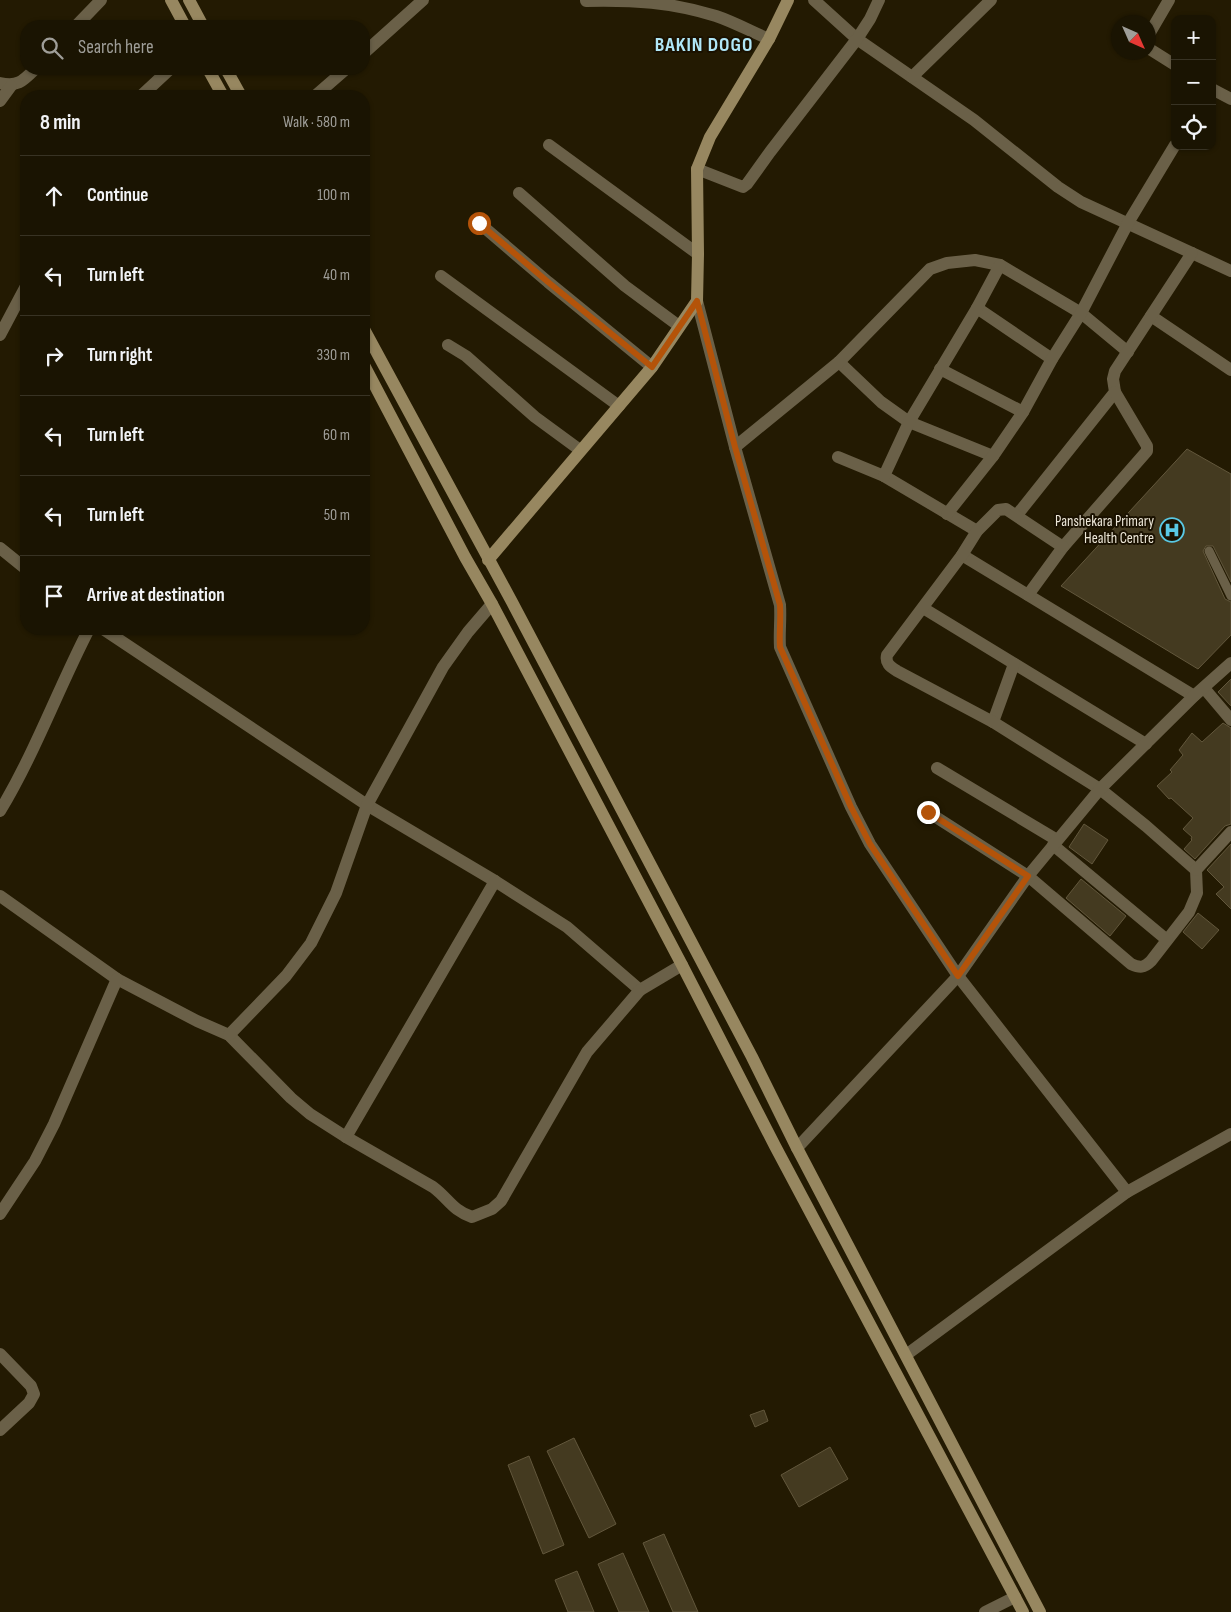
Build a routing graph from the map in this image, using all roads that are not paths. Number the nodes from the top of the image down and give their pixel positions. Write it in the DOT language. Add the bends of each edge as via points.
graph roads {
  1 [pos="101,0"];
  2 [pos="172,0"];
  3 [pos="189,0"];
  4 [pos="423,0"];
  5 [pos="788,0"];
  6 [pos="814,0"];
  7 [pos="879,0"];
  8 [pos="992,0"];
  9 [pos="1169,0"];
  10 [pos="586,1"];
  11 [pos="82,20"];
  12 [pos="182,20"];
  13 [pos="200,20"];
  14 [pos="1156,22"];
  15 [pos="769,39"];
  16 [pos="857,39"];
  17 [pos="370,48"];
  18 [pos="1156,53"];
  19 [pos="1171,62"];
  20 [pos="29,75"];
  21 [pos="164,75"];
  22 [pos="211,75"];
  23 [pos="229,75"];
  24 [pos="339,75"];
  25 [pos="912,77"];
  26 [pos="6,84"];
  27 [pos="147,90"];
  28 [pos="220,90"];
  29 [pos="238,90"];
  30 [pos="322,90"];
  31 [pos="1216,91"];
  32 [pos="1231,99"];
  33 [pos="0,101"];
  34 [pos="549,144"];
  35 [pos="1172,150"];
  36 [pos="697,169"];
  37 [pos="519,193"];
  38 [pos="479,223"];
  39 [pos="1128,223"];
  40 [pos="1192,253"];
  41 [pos="698,254"];
  42 [pos="1000,265"];
  43 [pos="1231,271"];
  44 [pos="441,276"];
  45 [pos="20,297"];
  46 [pos="697,301"];
  47 [pos="977,308"];
  48 [pos="1081,313"];
  49 [pos="1151,316"];
  50 [pos="679,326"];
  51 [pos="0,334"];
  52 [pos="370,340"];
  53 [pos="448,345"];
  54 [pos="1128,352"];
  55 [pos="1052,359"];
  56 [pos="839,362"];
  57 [pos="652,367"];
  58 [pos="940,369"];
  59 [pos="1231,370"];
  60 [pos="370,376"];
  61 [pos="1115,392"];
  62 [pos="619,406"];
  63 [pos="1023,412"];
  64 [pos="909,422"];
  65 [pos="735,447"];
  66 [pos="580,450"];
  67 [pos="993,456"];
  68 [pos="838,457"];
  69 [pos="884,476"];
  70 [pos="947,514"];
  71 [pos="1017,516"];
  72 [pos="977,531"];
  73 [pos="1063,547"];
  74 [pos="0,548"];
  75 [pos="1209,550"];
  76 [pos="962,555"];
  77 [pos="488,560"];
  78 [pos="20,564"];
  79 [pos="1028,595"];
  80 [pos="1231,596"];
  81 [pos="492,604"];
  82 [pos="923,608"];
  83 [pos="86,635"];
  84 [pos="112,635"];
  85 [pos="1231,663"];
  86 [pos="1014,664"];
  87 [pos="1204,688"];
  88 [pos="1194,696"];
  89 [pos="1231,720"];
  90 [pos="993,722"];
  91 [pos="1146,744"];
  92 [pos="937,768"];
  93 [pos="1100,788"];
  94 [pos="367,805"];
  95 [pos="0,811"];
  96 [pos="928,812"];
  97 [pos="1231,832"];
  98 [pos="1055,843"];
  99 [pos="1196,870"];
  100 [pos="1028,876"];
  101 [pos="495,881"];
  102 [pos="0,896"];
  103 [pos="1167,940"];
  104 [pos="682,965"];
  105 [pos="958,976"];
  106 [pos="117,979"];
  107 [pos="640,990"];
  108 [pos="229,1035"];
  109 [pos="1231,1134"];
  110 [pos="346,1137"];
  111 [pos="797,1148"];
  112 [pos="1127,1192"];
  113 [pos="0,1214"];
  114 [pos="0,1354"];
  115 [pos="906,1355"];
  116 [pos="0,1430"];
  117 [pos="948,1436"];
  118 [pos="933,1442"];
  119 [pos="1015,1597"];
  120 [pos="985,1612"];
  121 [pos="1022,1612"];
  122 [pos="1040,1612"];
  1 -- 11 [label="street"];
  2 -- 12 [label="street"];
  3 -- 13 [label="street"];
  4 -- 17 [label="street"];
  5 -- 15 [label="street"];
  6 -- 16 [label="street"];
  7 -- 16 [label="street"];
  8 -- 25 [label="street"];
  9 -- 14 [label="street"];
  10 -- 15 [label="street" via="633,0 681,6 718,17"];
  15 -- 36 [label="street" via="710,137"];
  16 -- 25 [label="street"];
  16 -- 36 [label="street" via="747,184 743,187"];
  18 -- 19 [label="street"];
  20 -- 26 [label="street" via="20,83"];
  21 -- 27 [label="street"];
  22 -- 28 [label="street"];
  23 -- 29 [label="street"];
  24 -- 30 [label="street"];
  25 -- 39 [label="street" via="974,120 1058,187 1081,202"];
  26 -- 33 [label="street"];
  31 -- 32 [label="street"];
  34 -- 41 [label="street"];
  35 -- 39 [label="street"];
  36 -- 41 [label="street"];
  37 -- 50 [label="street" via="625,286"];
  38 -- 57 [label="street"];
  39 -- 40 [label="street"];
  39 -- 48 [label="street"];
  40 -- 43 [label="street"];
  40 -- 49 [label="street"];
  41 -- 46 [label="street"];
  42 -- 47 [label="street"];
  42 -- 48 [label="street"];
  42 -- 56 [label="street" via="975,260 947,263 930,270"];
  44 -- 62 [label="street"];
  45 -- 51 [label="street"];
  46 -- 50 [label="street"];
  46 -- 65 [label="street"];
  47 -- 55 [label="street"];
  47 -- 58 [label="street"];
  48 -- 54 [label="street"];
  48 -- 55 [label="street"];
  49 -- 54 [label="street"];
  49 -- 59 [label="street"];
  50 -- 57 [label="street"];
  52 -- 77 [label="street"];
  53 -- 66 [label="street"];
  54 -- 61 [label="street" via="1115,371"];
  55 -- 63 [label="street"];
  56 -- 64 [label="street" via="881,402"];
  56 -- 65 [label="street"];
  57 -- 62 [label="street"];
  58 -- 63 [label="street"];
  58 -- 64 [label="street"];
  60 -- 81 [label="street"];
  61 -- 71 [label="street"];
  61 -- 73 [label="street" via="1148,451"];
  62 -- 66 [label="street"];
  63 -- 67 [label="street"];
  64 -- 67 [label="street"];
  64 -- 69 [label="street"];
  65 -- 105 [label="street" via="780,605 780,647 870,844"];
  66 -- 77 [label="street"];
  67 -- 70 [label="street"];
  68 -- 69 [label="street"];
  69 -- 70 [label="street"];
  70 -- 72 [label="street"];
  71 -- 72 [label="street" via="1002,508"];
  71 -- 73 [label="street"];
  72 -- 76 [label="street"];
  73 -- 79 [label="street"];
  74 -- 78 [label="street"];
  75 -- 80 [label="lane"];
  76 -- 79 [label="street"];
  76 -- 82 [label="street"];
  77 -- 111 [label="street"];
  79 -- 88 [label="street"];
  81 -- 94 [label="street" via="443,667"];
  81 -- 104 [label="street"];
  82 -- 86 [label="street"];
  82 -- 90 [label="street" via="887,655 889,665"];
  83 -- 95 [label="street" via="41,734"];
  84 -- 94 [label="street"];
  85 -- 87 [label="street"];
  86 -- 90 [label="street"];
  86 -- 91 [label="street"];
  87 -- 88 [label="street"];
  87 -- 89 [label="street"];
  88 -- 91 [label="street"];
  90 -- 93 [label="street"];
  91 -- 93 [label="street"];
  92 -- 98 [label="street"];
  93 -- 98 [label="street"];
  93 -- 99 [label="street"];
  94 -- 101 [label="street"];
  94 -- 108 [label="street" via="336,893 311,943 286,976"];
  96 -- 100 [label="street"];
  97 -- 99 [label="street"];
  98 -- 100 [label="street"];
  98 -- 103 [label="street"];
  99 -- 103 [label="street" via="1198,893"];
  100 -- 103 [label="street" via="1139,968 1151,961"];
  100 -- 105 [label="street"];
  101 -- 107 [label="street" via="567,927"];
  101 -- 110 [label="street"];
  102 -- 106 [label="street"];
  104 -- 107 [label="street"];
  104 -- 118 [label="street"];
  105 -- 111 [label="street"];
  105 -- 112 [label="street"];
  106 -- 108 [label="street"];
  106 -- 113 [label="street" via="54,1124 35,1161"];
  107 -- 110 [label="street" via="587,1052 501,1201 483,1214 472,1217 462,1213 433,1187"];
  108 -- 110 [label="street" via="291,1098"];
  109 -- 112 [label="street"];
  111 -- 115 [label="street"];
  112 -- 115 [label="street"];
  114 -- 116 [label="street" via="31,1386 34,1394 29,1403"];
  115 -- 117 [label="street"];
  117 -- 118 [label="street"];
  117 -- 122 [label="street"];
  118 -- 119 [label="street"];
  119 -- 120 [label="street"];
  119 -- 121 [label="street"];
}
